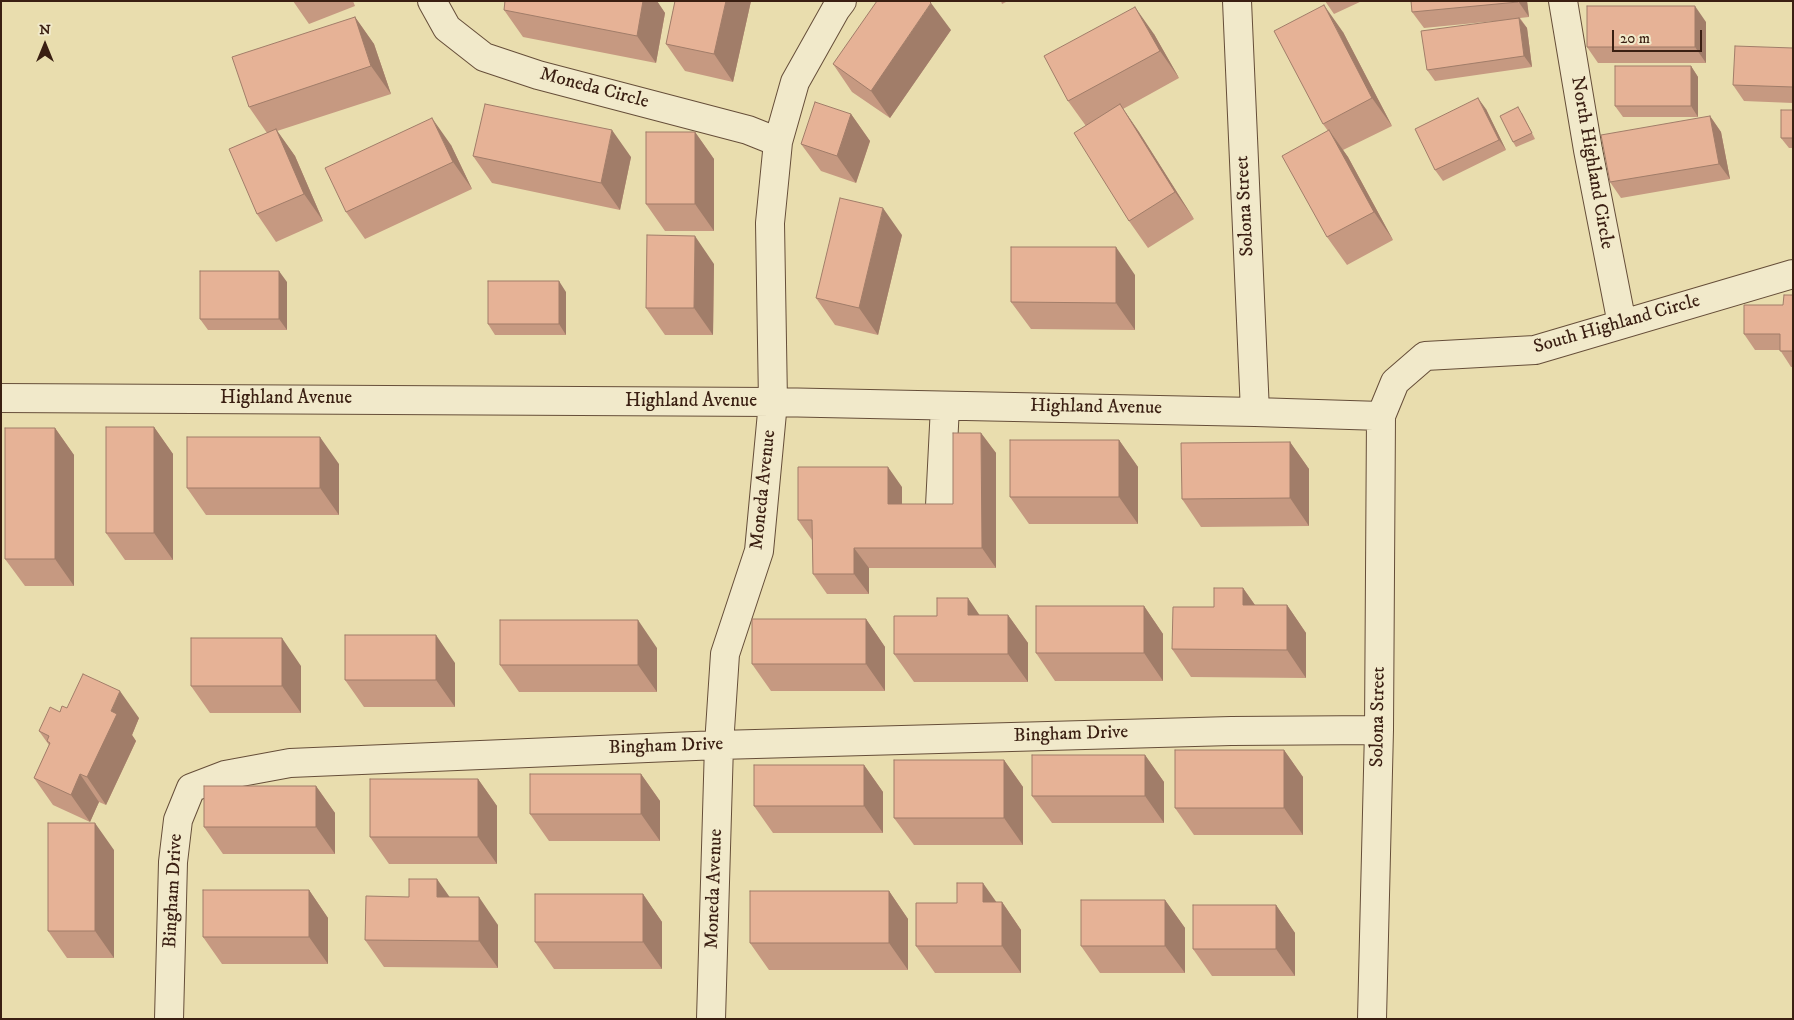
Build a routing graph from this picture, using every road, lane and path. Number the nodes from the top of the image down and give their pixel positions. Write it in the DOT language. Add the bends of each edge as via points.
graph roads {
  1 [pos="432,1"];
  2 [pos="842,1"];
  3 [pos="1237,1"];
  4 [pos="1563,1"];
  5 [pos="778,142"];
  6 [pos="1793,274"];
  7 [pos="1622,324"];
  8 [pos="1,398"];
  9 [pos="773,402"];
  10 [pos="945,406"];
  11 [pos="1255,412"];
  12 [pos="1381,416"];
  13 [pos="940,506"];
  14 [pos="1379,730"];
  15 [pos="719,745"];
  16 [pos="169,1019"];
  17 [pos="711,1019"];
  18 [pos="1372,1019"];
  1 -- 5 [label="street, Moneda Circle" via="447,28 484,57 538,75 748,130"];
  2 -- 5 [label="street, Moneda Avenue" via="795,82"];
  3 -- 11 [label="street, Solona Street"];
  4 -- 7 [label="street, North Highland Circle"];
  5 -- 9 [label="street, Moneda Avenue" via="770,223"];
  6 -- 7 [label="street, South Highland Circle"];
  7 -- 12 [label="street, South Highland Circle" via="1535,350 1425,356 1395,382"];
  8 -- 9 [label="street, Highland Avenue"];
  9 -- 10 [label="street, Highland Avenue"];
  9 -- 15 [label="street, Moneda Avenue" via="759,552 725,654"];
  10 -- 11 [label="street, Highland Avenue"];
  10 -- 13 [label="street"];
  11 -- 12 [label="street, Highland Avenue"];
  12 -- 14 [label="street, Solona Street"];
  14 -- 15 [label="street, Bingham Drive"];
  14 -- 18 [label="street, Solona Street"];
  15 -- 16 [label="street, Bingham Drive" via="290,763 225,775 191,788 178,820 173,862"];
  15 -- 17 [label="street, Moneda Avenue"];
}
